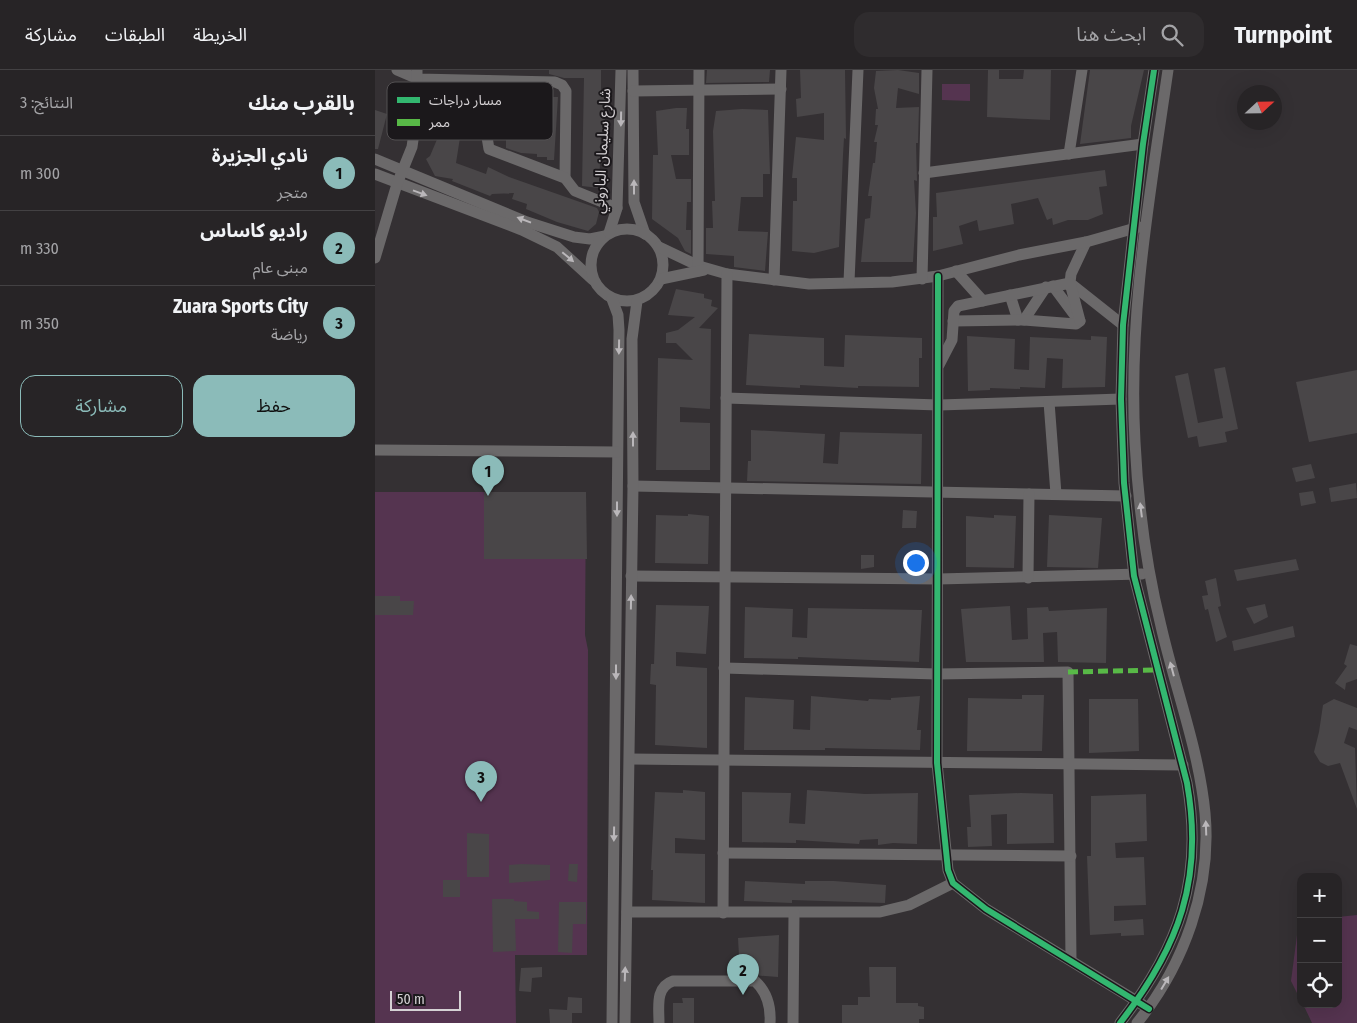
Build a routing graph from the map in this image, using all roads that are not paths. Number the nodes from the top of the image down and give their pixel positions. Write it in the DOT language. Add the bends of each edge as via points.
graph roads {
  1 [pos="397,70"];
  2 [pos="621,70"];
  3 [pos="633,70"];
  4 [pos="699,70"];
  5 [pos="781,70"];
  6 [pos="858,70"];
  7 [pos="927,70"];
  8 [pos="1082,70"];
  9 [pos="1154,70"];
  10 [pos="1168,70"];
  11 [pos="418,74"];
  12 [pos="490,81"];
  13 [pos="781,89"];
  14 [pos="633,91"];
  15 [pos="699,91"];
  16 [pos="413,140"];
  17 [pos="488,140"];
  18 [pos="1143,144"];
  19 [pos="1069,154"];
  20 [pos="375,159"];
  21 [pos="403,171"];
  22 [pos="924,173"];
  23 [pos="375,174"];
  24 [pos="565,178"];
  25 [pos="397,184"];
  26 [pos="617,208"];
  27 [pos="1146,226"];
  28 [pos="1133,229"];
  29 [pos="645,234"];
  30 [pos="607,235"];
  31 [pos="1087,242"];
  32 [pos="659,247"];
  33 [pos="375,258"];
  34 [pos="701,269"];
  35 [pos="956,271"];
  36 [pos="727,274"];
  37 [pos="938,276"];
  38 [pos="661,278"];
  39 [pos="922,279"];
  40 [pos="593,280"];
  41 [pos="774,280"];
  42 [pos="849,282"];
  43 [pos="1070,283"];
  44 [pos="1050,287"];
  45 [pos="1010,295"];
  46 [pos="612,299"];
  47 [pos="637,301"];
  48 [pos="983,301"];
  49 [pos="1021,320"];
  50 [pos="953,321"];
  51 [pos="1080,321"];
  52 [pos="1123,325"];
  53 [pos="939,365"];
  54 [pos="726,398"];
  55 [pos="1121,399"];
  56 [pos="1049,402"];
  57 [pos="939,405"];
  58 [pos="375,450"];
  59 [pos="617,452"];
  60 [pos="633,486"];
  61 [pos="725,489"];
  62 [pos="938,492"];
  63 [pos="1029,494"];
  64 [pos="1056,494"];
  65 [pos="1126,496"];
  66 [pos="1150,572"];
  67 [pos="631,576"];
  68 [pos="1134,576"];
  69 [pos="725,578"];
  70 [pos="1028,578"];
  71 [pos="937,579"];
  72 [pos="724,668"];
  73 [pos="937,674"];
  74 [pos="630,759"];
  75 [pos="724,760"];
  76 [pos="937,763"];
  77 [pos="1069,764"];
  78 [pos="1183,766"];
  79 [pos="615,795"];
  80 [pos="629,795"];
  81 [pos="723,853"];
  82 [pos="945,856"];
  83 [pos="1071,856"];
  84 [pos="953,883"];
  85 [pos="627,912"];
  86 [pos="723,913"];
  87 [pos="794,913"];
  88 [pos="1071,960"];
  89 [pos="1137,1001"];
  90 [pos="1149,1009"];
  91 [pos="612,1023"];
  92 [pos="625,1023"];
  93 [pos="659,1023"];
  94 [pos="770,1023"];
  95 [pos="793,1023"];
  96 [pos="1120,1023"];
  97 [pos="1137,1023"];
  1 -- 11 [label="street"];
  2 -- 26 [label="street, شارع سليمان الباروني, one-way"];
  3 -- 14 [label="street, شارع سليمان الباروني"];
  4 -- 15 [label="street"];
  5 -- 13 [label="street"];
  6 -- 42 [label="street"];
  7 -- 22 [label="street"];
  8 -- 19 [label="street"];
  9 -- 18 [label="street"];
  10 -- 27 [label="street"];
  11 -- 12 [label="street"];
  12 -- 24 [label="street" via="562,84 566,91"];
  13 -- 15 [label="street"];
  13 -- 41 [label="street"];
  14 -- 15 [label="street"];
  29 -- 14 [label="street, شارع سليمان الباروني, one-way" via="634,202"];
  15 -- 34 [label="street"];
  16 -- 21 [label="street"];
  17 -- 24 [label="street" via="489,149"];
  18 -- 19 [label="street"];
  18 -- 28 [label="street"];
  19 -- 22 [label="street"];
  20 -- 21 [label="street"];
  21 -- 25 [label="street"];
  30 -- 21 [label="street, one-way" via="574,238"];
  22 -- 39 [label="street"];
  23 -- 25 [label="street"];
  24 -- 26 [label="street" via="575,191"];
  25 -- 33 [label="street"];
  25 -- 40 [label="street, one-way" via="522,230 557,248"];
  26 -- 30 [label="street, شارع سليمان الباروني"];
  27 -- 28 [label="street"];
  66 -- 27 [label="street, one-way" via="1140,507 1133,394 1134,332"];
  28 -- 31 [label="street"];
  28 -- 52 [label="street"];
  29 -- 30 [label="street" via="627,229"];
  29 -- 32 [label="street"];
  30 -- 40 [label="street" via="591,256"];
  31 -- 35 [label="street"];
  31 -- 43 [label="street" via="1071,274"];
  32 -- 34 [label="street"];
  32 -- 38 [label="street" via="663,257"];
  34 -- 36 [label="street"];
  34 -- 38 [label="street"];
  35 -- 37 [label="street"];
  35 -- 48 [label="street"];
  36 -- 41 [label="street"];
  36 -- 54 [label="street"];
  37 -- 39 [label="street"];
  37 -- 53 [label="street"];
  38 -- 47 [label="street" via="654,290"];
  39 -- 42 [label="street"];
  40 -- 46 [label="street"];
  41 -- 42 [label="street" via="809,284"];
  43 -- 44 [label="street"];
  43 -- 51 [label="street"];
  43 -- 52 [label="street"];
  44 -- 45 [label="street"];
  44 -- 49 [label="street"];
  44 -- 51 [label="street"];
  45 -- 48 [label="street"];
  45 -- 49 [label="street"];
  46 -- 47 [label="street"];
  46 -- 59 [label="street, one-way" via="619,330"];
  60 -- 47 [label="street, one-way" via="632,339"];
  48 -- 50 [label="street" via="958,306"];
  49 -- 50 [label="street"];
  49 -- 51 [label="street" via="1076,324"];
  50 -- 53 [label="street" via="952,340"];
  52 -- 55 [label="street"];
  53 -- 57 [label="street"];
  54 -- 57 [label="street"];
  54 -- 61 [label="street"];
  55 -- 56 [label="street"];
  55 -- 65 [label="street"];
  56 -- 57 [label="street"];
  56 -- 64 [label="street"];
  57 -- 62 [label="street"];
  58 -- 59 [label="street"];
  59 -- 79 [label="street, one-way"];
  60 -- 61 [label="street"];
  60 -- 67 [label="street"];
  61 -- 62 [label="street"];
  61 -- 69 [label="street"];
  62 -- 63 [label="street"];
  62 -- 71 [label="street"];
  63 -- 64 [label="street"];
  63 -- 70 [label="street"];
  64 -- 65 [label="street"];
  65 -- 68 [label="street"];
  66 -- 68 [label="street"];
  90 -- 66 [label="street, one-way" via="1177,964 1197,907 1206,831 1198,771 1160,625"];
  67 -- 69 [label="street"];
  74 -- 67 [label="street, one-way"];
  68 -- 70 [label="street"];
  68 -- 78 [label="street"];
  69 -- 71 [label="street"];
  69 -- 72 [label="street"];
  70 -- 71 [label="street"];
  71 -- 73 [label="street"];
  72 -- 73 [label="street"];
  72 -- 75 [label="street"];
  73 -- 76 [label="street"];
  73 -- 77 [label="street" via="1068,672"];
  74 -- 75 [label="street"];
  74 -- 80 [label="street"];
  75 -- 76 [label="street"];
  75 -- 81 [label="street"];
  76 -- 77 [label="street"];
  76 -- 82 [label="street"];
  77 -- 78 [label="street"];
  77 -- 83 [label="street"];
  78 -- 89 [label="street" via="1191,808 1191,873 1165,958"];
  79 -- 80 [label="street"];
  79 -- 91 [label="street, one-way"];
  80 -- 85 [label="street"];
  81 -- 82 [label="street"];
  81 -- 86 [label="street"];
  82 -- 83 [label="street"];
  82 -- 84 [label="street"];
  83 -- 88 [label="street"];
  84 -- 87 [label="street" via="895,909"];
  84 -- 88 [label="street" via="1005,922"];
  85 -- 86 [label="street"];
  92 -- 85 [label="street, one-way"];
  86 -- 87 [label="street"];
  87 -- 95 [label="street"];
  88 -- 89 [label="street"];
  89 -- 90 [label="street"];
  89 -- 96 [label="street"];
  90 -- 97 [label="street"];
  93 -- 94 [label="street" via="659,993 666,983 755,981 767,998 771,1010"];
}
